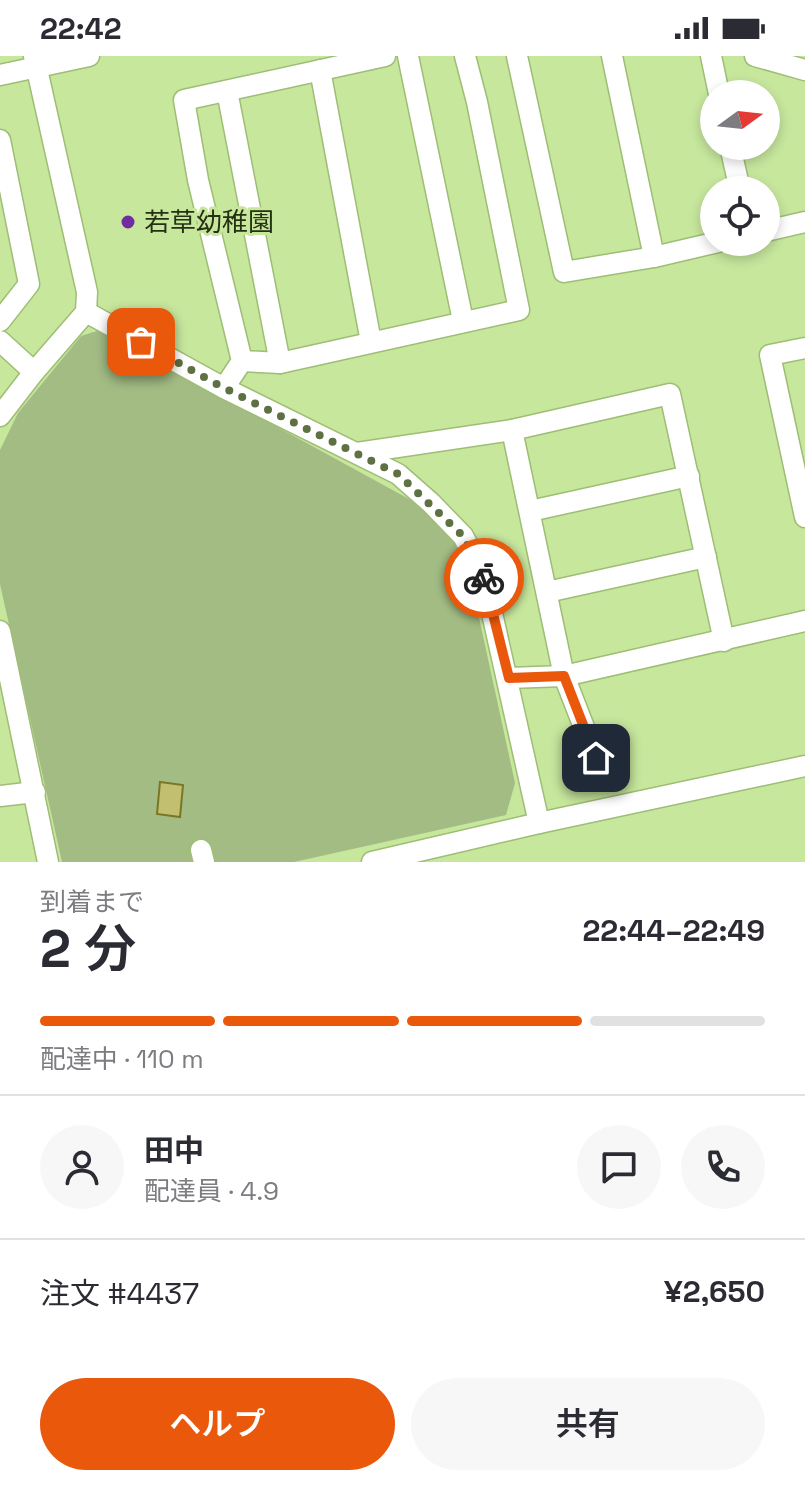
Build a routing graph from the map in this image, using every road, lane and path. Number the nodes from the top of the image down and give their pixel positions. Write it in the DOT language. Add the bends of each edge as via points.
graph roads {
  1 [pos="89,56"];
  2 [pos="385,56"];
  3 [pos="408,56"];
  4 [pos="465,56"];
  5 [pos="517,56"];
  6 [pos="612,56"];
  7 [pos="711,56"];
  8 [pos="755,56"];
  9 [pos="35,62"];
  10 [pos="320,70"];
  11 [pos="805,70"];
  12 [pos="0,75"];
  13 [pos="716,80"];
  14 [pos="227,91"];
  15 [pos="0,140"];
  16 [pos="805,222"];
  17 [pos="780,228"];
  18 [pos="9,231"];
  19 [pos="700,246"];
  20 [pos="654,257"];
  21 [pos="86,312"];
  22 [pos="0,321"];
  23 [pos="463,321"];
  24 [pos="0,341"];
  25 [pos="371,342"];
  26 [pos="805,348"];
  27 [pos="242,361"];
  28 [pos="280,363"];
  29 [pos="34,372"];
  30 [pos="224,388"];
  31 [pos="0,416"];
  32 [pos="512,430"];
  33 [pos="797,442"];
  34 [pos="357,453"];
  35 [pos="689,476"];
  36 [pos="530,511"];
  37 [pos="805,517"];
  38 [pos="706,557"];
  39 [pos="547,592"];
  40 [pos="805,621"];
  41 [pos="0,631"];
  42 [pos="724,641"];
  43 [pos="564,676"];
  44 [pos="509,678"];
  45 [pos="596,758"];
  46 [pos="805,766"];
  47 [pos="35,792"];
  48 [pos="0,796"];
  49 [pos="539,823"];
  50 [pos="48,862"];
  51 [pos="372,862"];
  1 -- 9 [label="street"];
  2 -- 10 [label="street"];
  3 -- 23 [label="street"];
  4 -- 23 [label="street" via="519,310"];
  5 -- 20 [label="street" via="564,272"];
  6 -- 20 [label="street"];
  7 -- 13 [label="street"];
  8 -- 11 [label="street"];
  9 -- 12 [label="street"];
  9 -- 21 [label="street" via="87,292"];
  10 -- 14 [label="street"];
  10 -- 25 [label="street"];
  14 -- 27 [label="street" via="184,100"];
  14 -- 28 [label="street"];
  15 -- 18 [label="street"];
  16 -- 17 [label="street"];
  18 -- 22 [label="street" via="29,284"];
  19 -- 20 [label="street"];
  21 -- 29 [label="street"];
  21 -- 30 [label="street"];
  23 -- 25 [label="street"];
  24 -- 29 [label="street"];
  25 -- 28 [label="street"];
  26 -- 33 [label="street" via="770,355"];
  27 -- 28 [label="street"];
  27 -- 30 [label="street"];
  29 -- 31 [label="street"];
  30 -- 34 [label="street"];
  32 -- 34 [label="street"];
  32 -- 35 [label="street" via="670,394"];
  32 -- 36 [label="street"];
  33 -- 37 [label="street"];
  34 -- 44 [label="street" via="398,474 463,536 483,573"];
  35 -- 36 [label="street"];
  35 -- 38 [label="street"];
  36 -- 39 [label="street"];
  38 -- 39 [label="street"];
  38 -- 42 [label="street"];
  39 -- 43 [label="street"];
  40 -- 42 [label="street"];
  41 -- 47 [label="street"];
  42 -- 43 [label="street"];
  43 -- 44 [label="street"];
  43 -- 45 [label="street"];
  44 -- 49 [label="street"];
  46 -- 49 [label="street"];
  47 -- 48 [label="street"];
  47 -- 50 [label="street"];
  49 -- 51 [label="street"];
}
